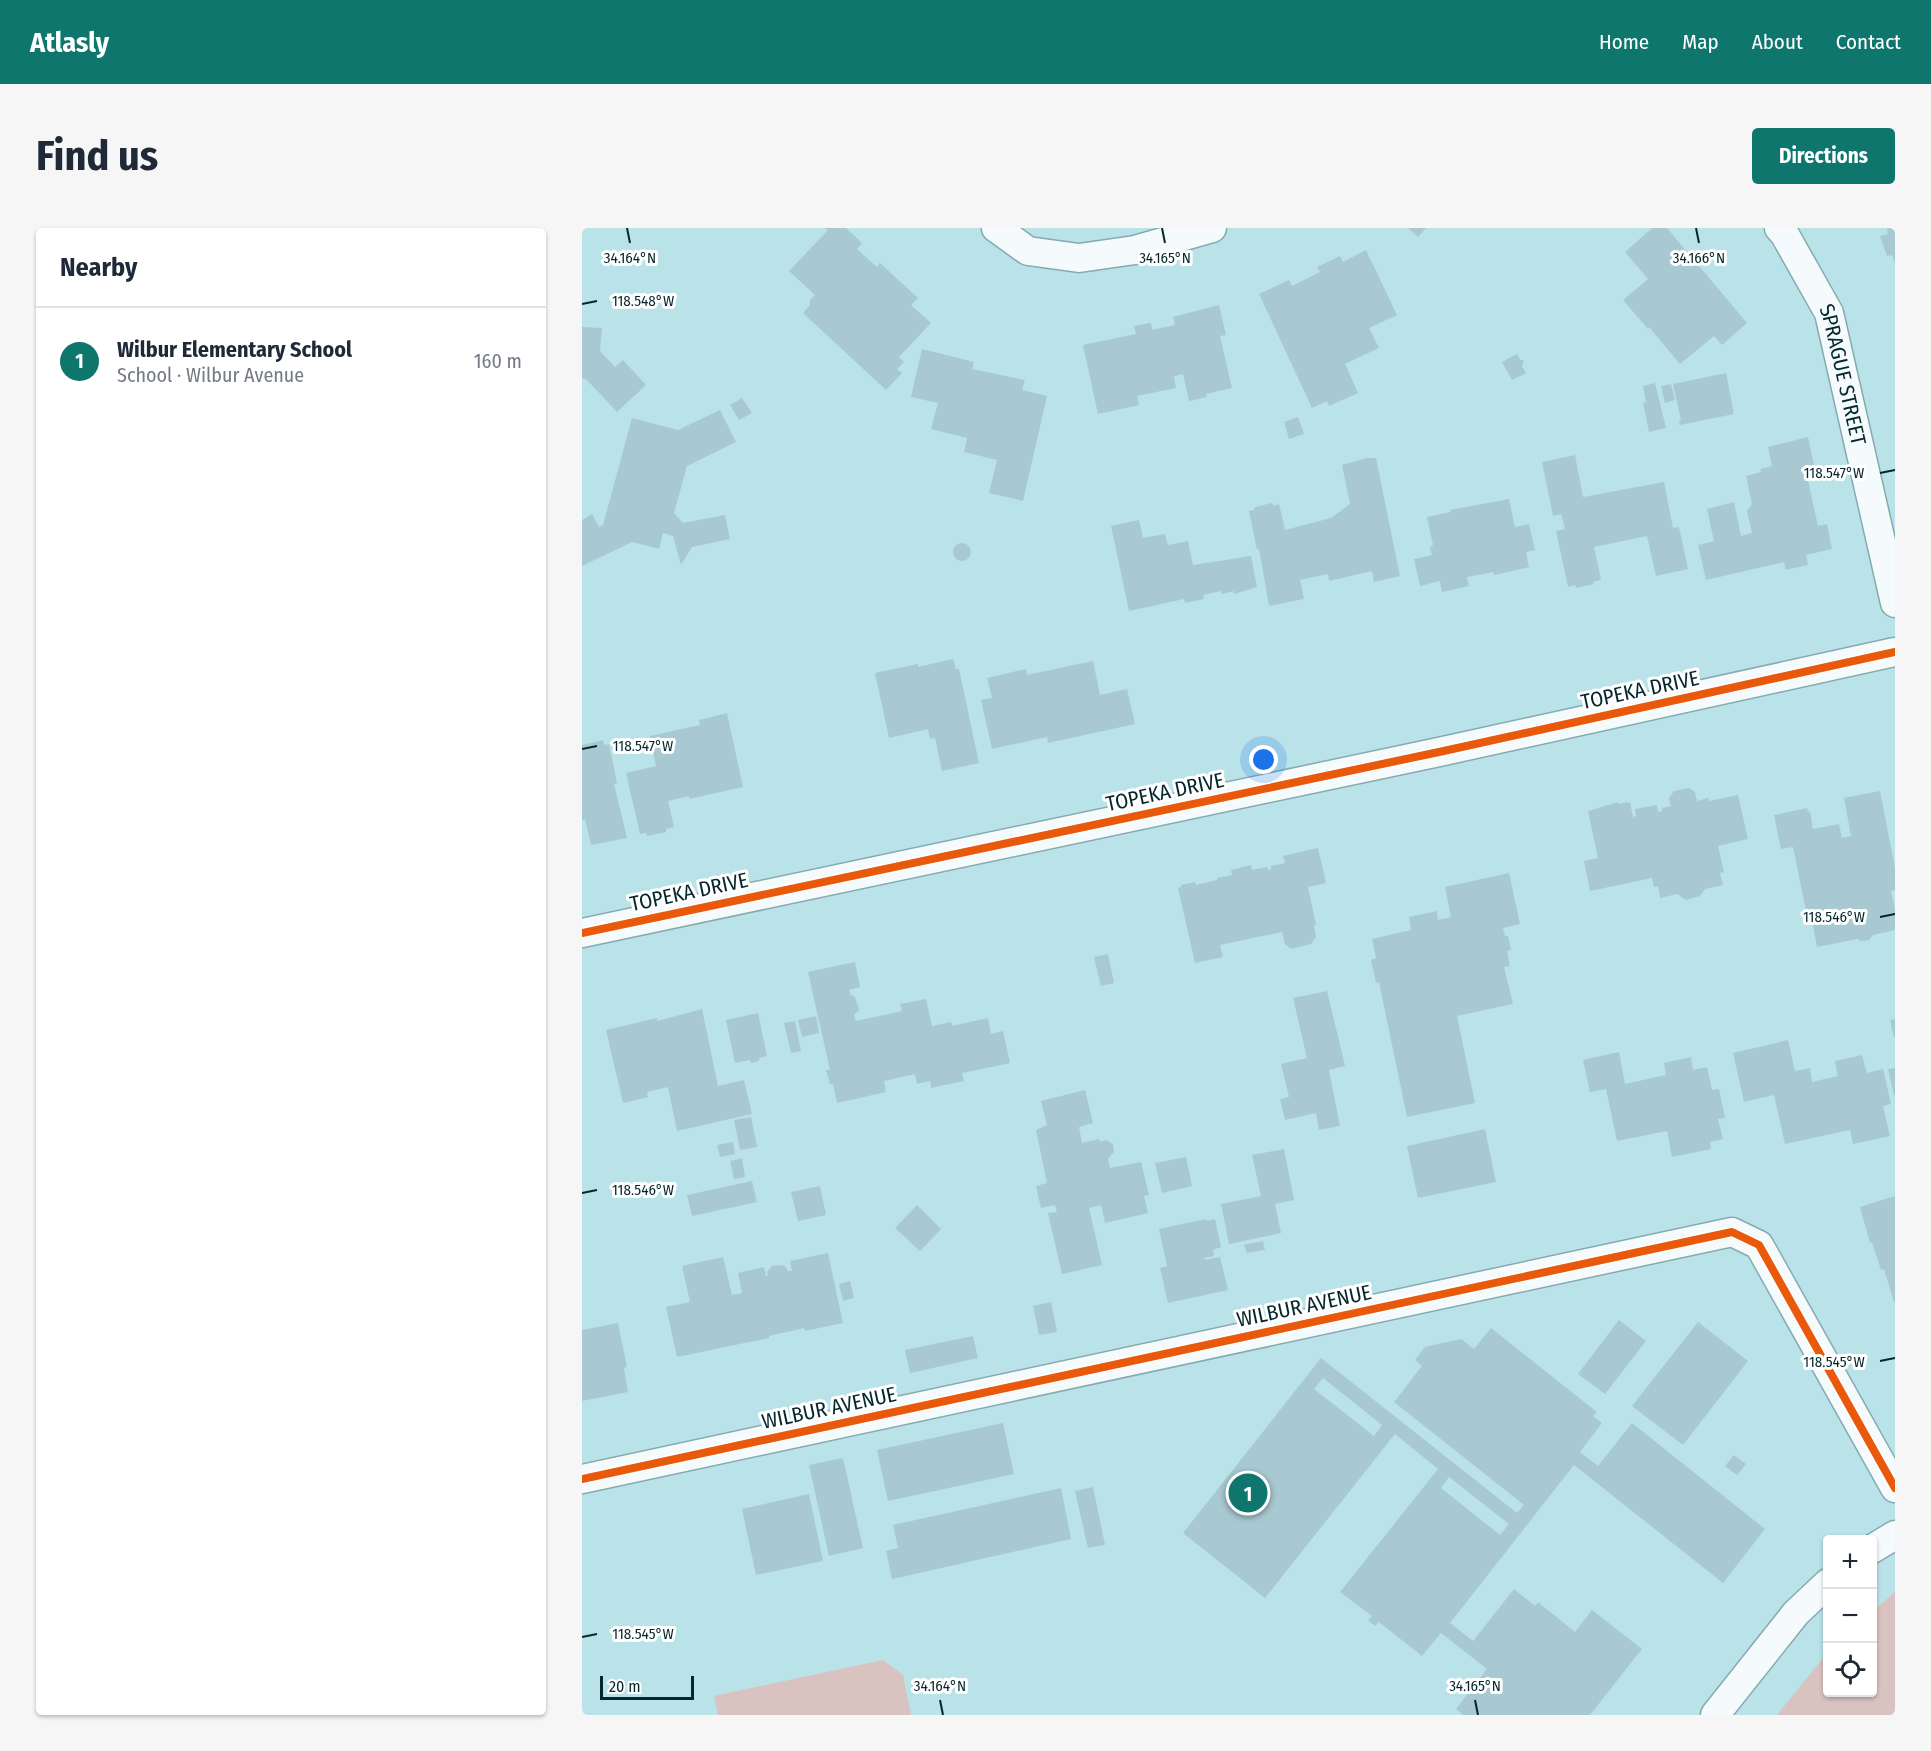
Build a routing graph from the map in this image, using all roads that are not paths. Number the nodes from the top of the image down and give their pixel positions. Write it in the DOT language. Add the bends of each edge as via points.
graph roads {
  1 [pos="996,228"];
  2 [pos="1212,228"];
  3 [pos="1779,228"];
  4 [pos="1895,603"];
  5 [pos="1895,652"];
  6 [pos="582,933"];
  7 [pos="582,1479"];
  8 [pos="1895,1488"];
  9 [pos="1895,1535"];
  10 [pos="1877,1546"];
  11 [pos="1823,1587"];
  12 [pos="1715,1715"];
  1 -- 2 [label="street" via="1028,251 1079,258 1135,250"];
  3 -- 4 [label="street, SPRAGUE STREET" via="1829,313"];
  5 -- 6 [label="street, TOPEKA DRIVE"];
  7 -- 8 [label="street, WILBUR AVENUE" via="1732,1232 1758,1245"];
  9 -- 10 [label="street"];
  11 -- 12 [label="street" via="1796,1614"];
}
